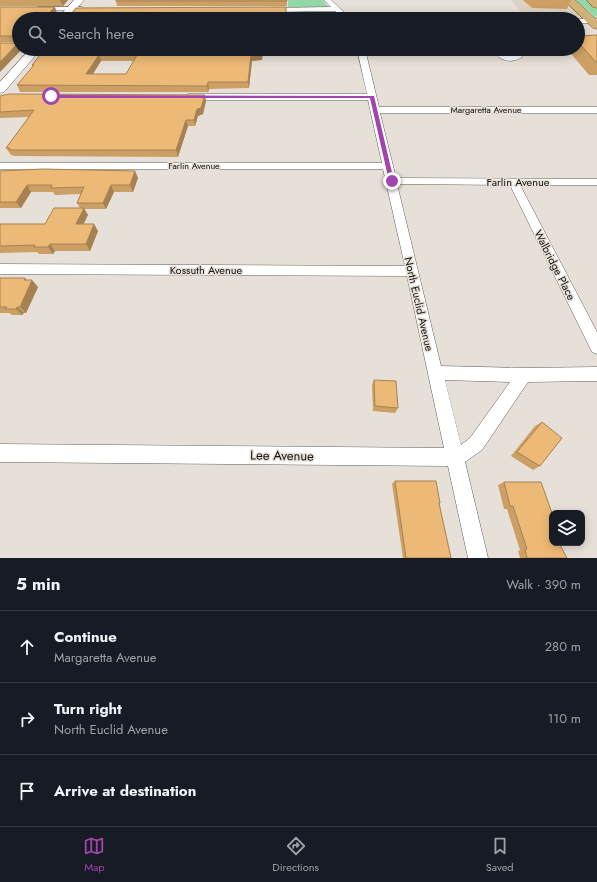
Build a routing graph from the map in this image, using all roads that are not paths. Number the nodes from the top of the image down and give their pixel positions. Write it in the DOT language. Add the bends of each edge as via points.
graph roads {
  1 [pos="79,0"];
  2 [pos="327,0"];
  3 [pos="569,0"];
  4 [pos="592,0"];
  5 [pos="597,5"];
  6 [pos="29,9"];
  7 [pos="337,9"];
  8 [pos="70,10"];
  9 [pos="92,10"];
  10 [pos="266,10"];
  11 [pos="340,12"];
  12 [pos="583,12"];
  13 [pos="585,14"];
  14 [pos="585,21"];
  15 [pos="595,22"];
  16 [pos="31,56"];
  17 [pos="363,56"];
  18 [pos="2,94"];
  19 [pos="176,96"];
  20 [pos="374,104"];
  21 [pos="597,110"];
  22 [pos="0,166"];
  23 [pos="388,166"];
  24 [pos="392,181"];
  25 [pos="597,182"];
  26 [pos="514,183"];
  27 [pos="0,269"];
  28 [pos="412,271"];
  29 [pos="597,348"];
  30 [pos="435,373"];
  31 [pos="597,374"];
  32 [pos="524,375"];
  33 [pos="0,452"];
  34 [pos="454,457"];
  35 [pos="478,558"];
  1 -- 8 [label="street"];
  2 -- 7 [label="street"];
  3 -- 12 [label="main road"];
  4 -- 5 [label="main road"];
  6 -- 8 [label="street"];
  7 -- 10 [label="street"];
  7 -- 11 [label="street"];
  8 -- 9 [label="street"];
  13 -- 15 [label="main road"];
  14 -- 15 [label="street"];
  16 -- 18 [label="street"];
  17 -- 20 [label="street, North Euclid Avenue"];
  19 -- 20 [label="street, Margaretta Avenue"];
  20 -- 21 [label="street, Margaretta Avenue"];
  20 -- 23 [label="street, North Euclid Avenue"];
  22 -- 23 [label="street, Farlin Avenue"];
  23 -- 24 [label="street, North Euclid Avenue"];
  24 -- 26 [label="street, Farlin Avenue"];
  24 -- 28 [label="street, North Euclid Avenue"];
  25 -- 26 [label="street, Farlin Avenue"];
  26 -- 29 [label="street, Walbridge Place"];
  27 -- 28 [label="street, Kossuth Avenue"];
  28 -- 30 [label="street, North Euclid Avenue"];
  30 -- 32 [label="street"];
  30 -- 34 [label="street, North Euclid Avenue"];
  31 -- 32 [label="street"];
  32 -- 34 [label="street, Lee Avenue" via="476,444"];
  33 -- 34 [label="street, Lee Avenue"];
  34 -- 35 [label="street, North Euclid Avenue"];
}
